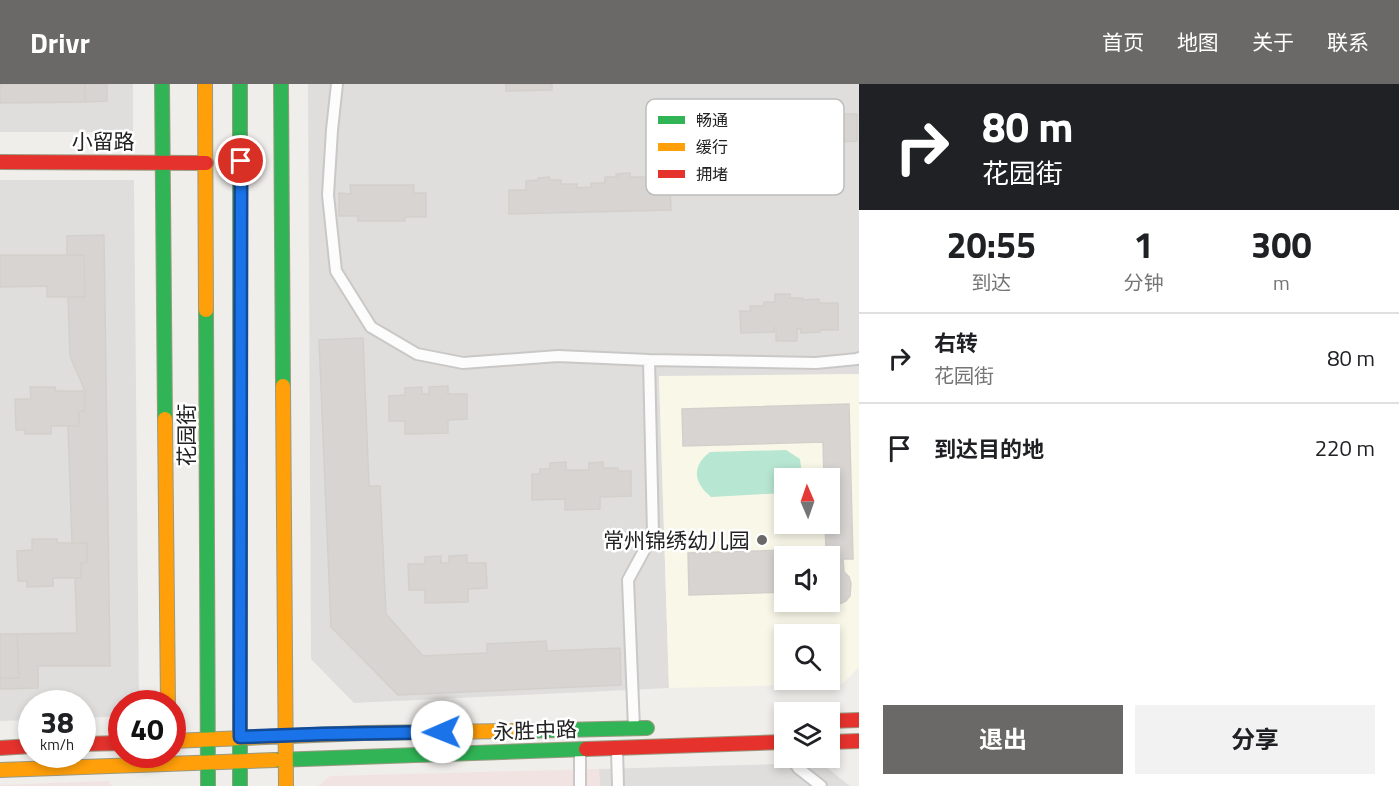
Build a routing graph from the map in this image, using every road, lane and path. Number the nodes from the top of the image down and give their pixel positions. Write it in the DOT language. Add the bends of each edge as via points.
graph roads {
  1 [pos="162,84"];
  2 [pos="205,84"];
  3 [pos="240,84"];
  4 [pos="281,84"];
  5 [pos="337,84"];
  6 [pos="0,162"];
  7 [pos="162,162"];
  8 [pos="206,163"];
  9 [pos="859,358"];
  10 [pos="649,360"];
  11 [pos="168,690"];
  12 [pos="859,720"];
  13 [pos="840,721"];
  14 [pos="657,727"];
  15 [pos="634,728"];
  16 [pos="286,735"];
  17 [pos="240,737"];
  18 [pos="208,740"];
  19 [pos="186,741"];
  20 [pos="859,741"];
  21 [pos="774,742"];
  22 [pos="840,742"];
  23 [pos="18,747"];
  24 [pos="0,748"];
  25 [pos="617,748"];
  26 [pos="579,750"];
  27 [pos="286,759"];
  28 [pos="240,762"];
  29 [pos="208,764"];
  30 [pos="186,765"];
  31 [pos="108,767"];
  32 [pos="798,768"];
  33 [pos="0,770"];
  34 [pos="208,786"];
  35 [pos="240,786"];
  36 [pos="286,786"];
  37 [pos="580,786"];
  38 [pos="618,786"];
  39 [pos="821,786"];
  1 -- 7 [label="street"];
  2 -- 8 [label="street, 花园街"];
  3 -- 17 [label="street"];
  4 -- 16 [label="street"];
  5 -- 10 [label="lane" via="328,195 336,271 371,327 417,354 463,363 558,356"];
  6 -- 7 [label="street, 小留路"];
  7 -- 8 [label="street, 小留路"];
  7 -- 11 [label="street"];
  8 -- 18 [label="street, 花园街"];
  9 -- 10 [label="lane" via="816,363"];
  10 -- 15 [label="lane" via="653,534 628,580"];
  12 -- 13 [label="street"];
  14 -- 15 [label="street, 永胜中路"];
  15 -- 16 [label="street, 永胜中路"];
  16 -- 17 [label="street, 永胜中路"];
  16 -- 27 [label="street"];
  17 -- 18 [label="street, 永胜中路"];
  17 -- 28 [label="street"];
  18 -- 19 [label="street, 永胜中路"];
  18 -- 29 [label="street, 花园街"];
  20 -- 22 [label="street"];
  21 -- 25 [label="street, 永胜中路"];
  23 -- 24 [label="street"];
  25 -- 26 [label="street, 永胜中路"];
  25 -- 38 [label="lane"];
  26 -- 27 [label="street, 永胜中路"];
  26 -- 37 [label="lane"];
  27 -- 28 [label="street, 永胜中路"];
  27 -- 36 [label="street"];
  28 -- 29 [label="street, 永胜中路"];
  28 -- 35 [label="street"];
  29 -- 30 [label="street, 永胜中路"];
  29 -- 34 [label="street, 花园街"];
  31 -- 33 [label="street, 永胜中路"];
  32 -- 39 [label="lane"];
}
